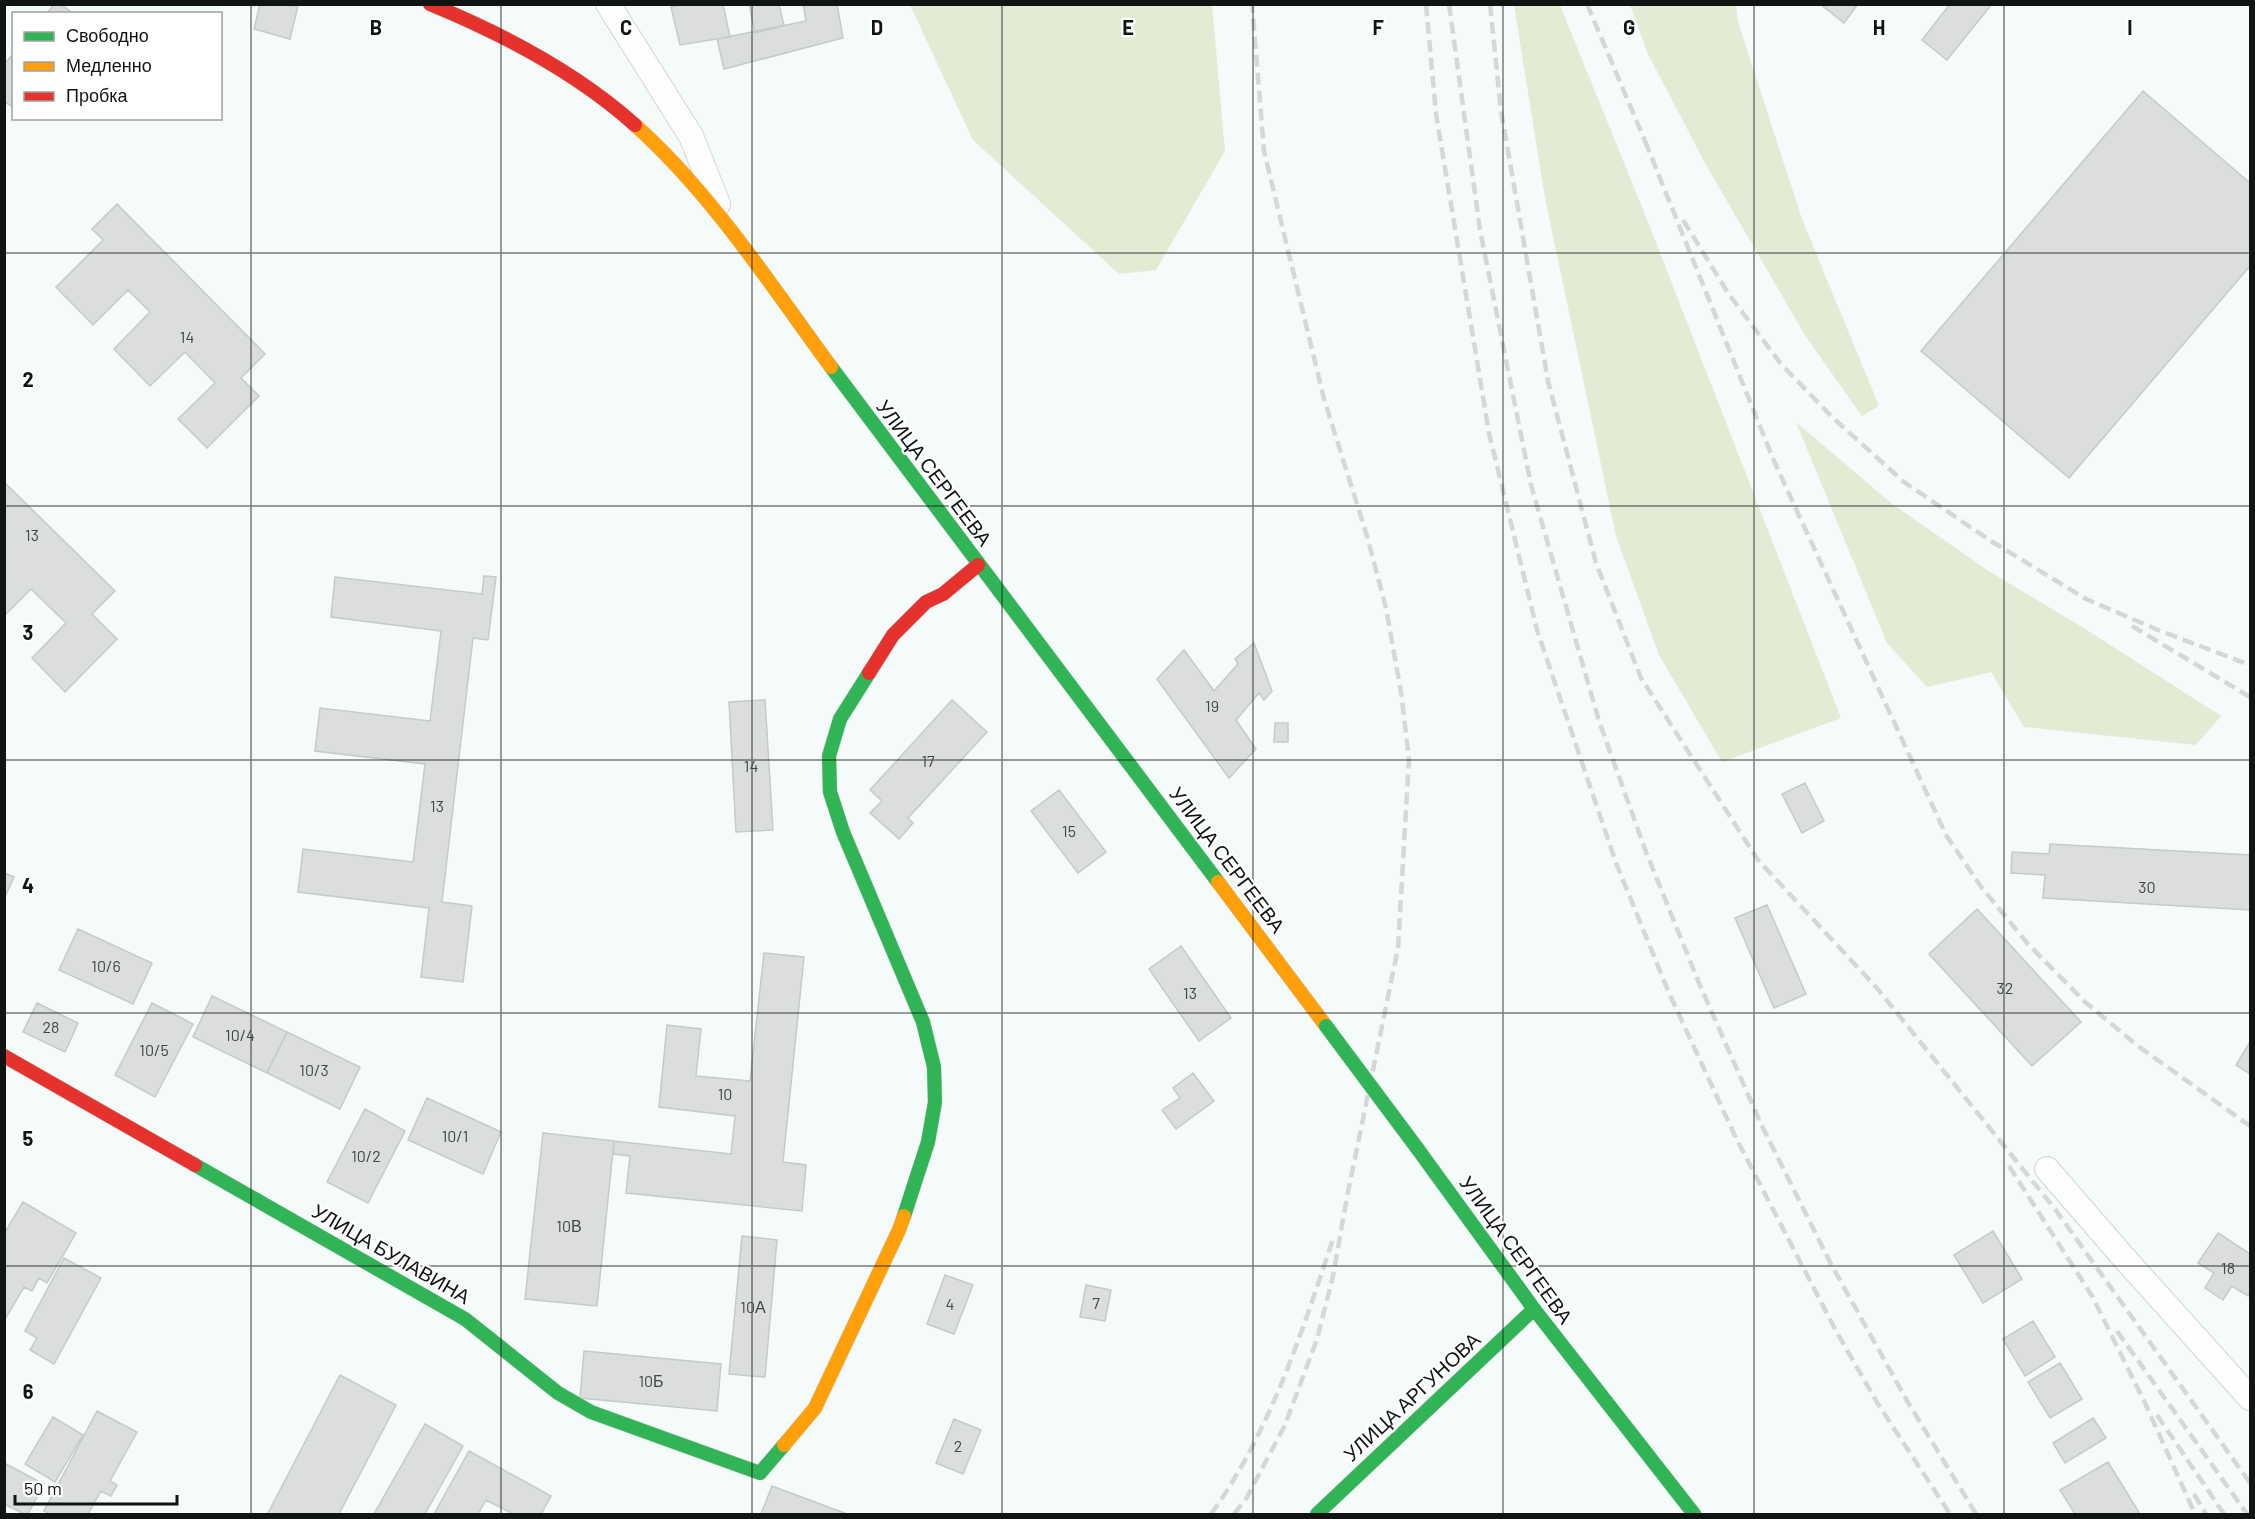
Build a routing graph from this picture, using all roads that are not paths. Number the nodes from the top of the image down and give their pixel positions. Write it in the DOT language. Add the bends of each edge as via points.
graph roads {
  1 [pos="430,4"];
  2 [pos="608,4"];
  3 [pos="728,229"];
  4 [pos="978,566"];
  5 [pos="4,1056"];
  6 [pos="2047,1169"];
  7 [pos="1534,1309"];
  8 [pos="2250,1398"];
  9 [pos="1317,1515"];
  10 [pos="1694,1515"];
  1 -- 3 [label="main road, УЛИЦА СЕРГЕЕВА" via="542,60 630,120 672,160"];
  2 -- 3 [label="street" via="691,136"];
  3 -- 4 [label="main road, УЛИЦА СЕРГЕЕВА"];
  4 -- 5 [label="main road, УЛИЦА БУЛАВИНА" via="943,594 926,602 893,635 840,719 830,756 830,792 843,832 923,1022 934,1067 935,1102 928,1142 899,1230 815,1408 760,1473 591,1412 558,1393 465,1319"];
  4 -- 7 [label="main road, УЛИЦА СЕРГЕЕВА, bridge" via="1025,623"];
  6 -- 8 [label="street"];
  7 -- 9 [label="main road, УЛИЦА АРГУНОВА"];
  7 -- 10 [label="main road, УЛИЦА СЕРГЕЕВА"];
}
